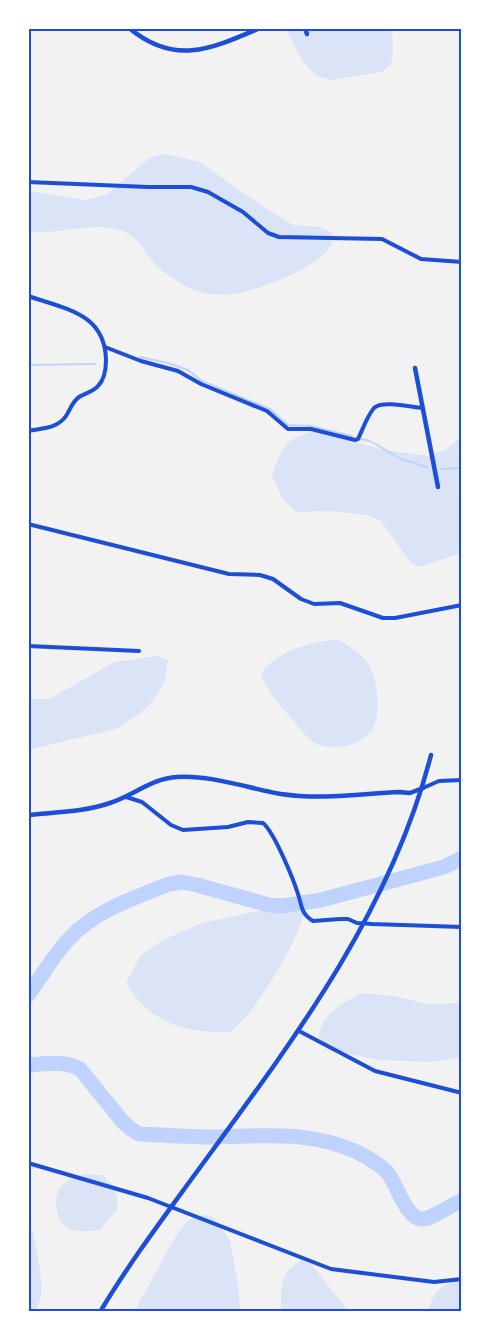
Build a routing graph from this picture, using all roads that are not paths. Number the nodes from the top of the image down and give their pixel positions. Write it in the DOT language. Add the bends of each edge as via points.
graph roads {
  1 [pos="129,28"];
  2 [pos="260,28"];
  3 [pos="28,182"];
  4 [pos="462,262"];
  5 [pos="28,296"];
  6 [pos="105,347"];
  7 [pos="415,368"];
  8 [pos="422,408"];
  9 [pos="28,431"];
  10 [pos="438,487"];
  11 [pos="28,524"];
  12 [pos="462,605"];
  13 [pos="28,646"];
  14 [pos="139,651"];
  15 [pos="431,755"];
  16 [pos="462,780"];
  17 [pos="423,788"];
  18 [pos="126,796"];
  19 [pos="28,815"];
  20 [pos="462,927"];
  21 [pos="299,1031"];
  22 [pos="462,1093"];
  23 [pos="28,1163"];
  24 [pos="462,1279"];
  25 [pos="100,1311"];
  1 -- 2 [label="street" via="153,45 190,52"];
  3 -- 4 [label="street" via="191,187 208,192 279,237 382,239 422,259"];
  5 -- 6 [label="street" via="87,318"];
  6 -- 8 [label="street" via="178,371 267,411 288,429 311,429 355,440 377,406"];
  6 -- 9 [label="street" via="106,371 101,384 78,398 57,424"];
  7 -- 8 [label="street"];
  8 -- 10 [label="street"];
  11 -- 12 [label="street" via="228,574 260,575 314,604 340,603 383,618"];
  13 -- 14 [label="street"];
  15 -- 17 [label="street"];
  16 -- 17 [label="street" via="439,781"];
  17 -- 18 [label="street" via="410,793 317,797 175,777"];
  17 -- 21 [label="street" via="389,875 340,967"];
  18 -- 19 [label="street" via="92,809"];
  18 -- 20 [label="street" via="142,802 183,830 263,823 272,834 304,915 313,921 340,918 357,923"];
  21 -- 22 [label="street" via="375,1071"];
  21 -- 25 [label="street" via="151,1234"];
  23 -- 24 [label="street" via="148,1198 331,1269 434,1281"];
}
